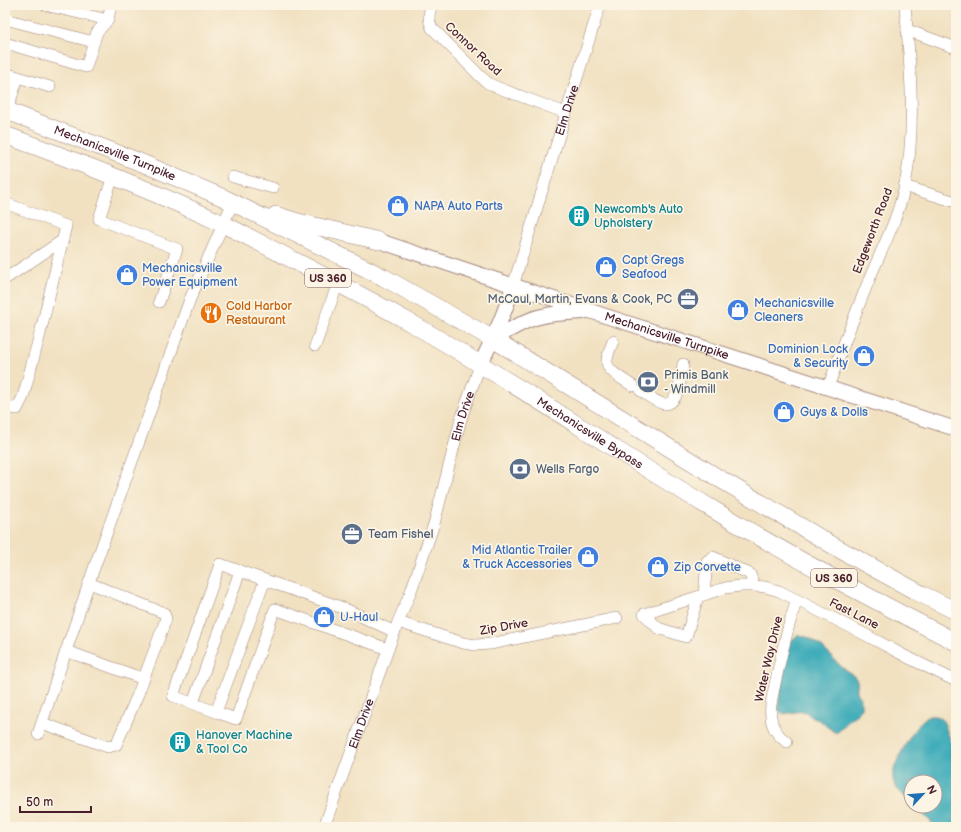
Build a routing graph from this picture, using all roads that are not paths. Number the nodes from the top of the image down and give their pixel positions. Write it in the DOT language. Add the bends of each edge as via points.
graph roads {
  1 [pos="45,5"];
  2 [pos="111,5"];
  3 [pos="432,5"];
  4 [pos="600,5"];
  5 [pos="905,5"];
  6 [pos="5,19"];
  7 [pos="108,20"];
  8 [pos="907,30"];
  9 [pos="94,42"];
  10 [pos="5,43"];
  11 [pos="956,48"];
  12 [pos="5,73"];
  13 [pos="18,77"];
  14 [pos="50,87"];
  15 [pos="6,113"];
  16 [pos="566,113"];
  17 [pos="5,135"];
  18 [pos="113,176"];
  19 [pos="233,177"];
  20 [pos="904,186"];
  21 [pos="274,188"];
  22 [pos="229,200"];
  23 [pos="956,202"];
  24 [pos="5,203"];
  25 [pos="223,224"];
  26 [pos="63,240"];
  27 [pos="379,241"];
  28 [pos="5,279"];
  29 [pos="338,283"];
  30 [pos="513,286"];
  31 [pos="159,302"];
  32 [pos="590,311"];
  33 [pos="493,339"];
  34 [pos="613,341"];
  35 [pos="315,346"];
  36 [pos="480,364"];
  37 [pos="683,364"];
  38 [pos="828,388"];
  39 [pos="5,407"];
  40 [pos="956,429"];
  41 [pos="240,571"];
  42 [pos="265,580"];
  43 [pos="89,583"];
  44 [pos="754,586"];
  45 [pos="701,596"];
  46 [pos="797,600"];
  47 [pos="956,611"];
  48 [pos="616,618"];
  49 [pos="396,627"];
  50 [pos="956,642"];
  51 [pos="388,649"];
  52 [pos="66,652"];
  53 [pos="144,679"];
  54 [pos="956,681"];
  55 [pos="193,703"];
  56 [pos="216,712"];
  57 [pos="787,742"];
  58 [pos="324,827"];
  1 -- 7 [label="street"];
  2 -- 7 [label="street"];
  3 -- 16 [label="street, Connor Road" via="428,16 432,28 488,83"];
  4 -- 16 [label="street, Elm Drive"];
  5 -- 8 [label="street, Edgeworth Road"];
  6 -- 9 [label="street"];
  7 -- 9 [label="street" via="97,32"];
  8 -- 11 [label="street"];
  8 -- 20 [label="street, Edgeworth Road" via="911,130"];
  9 -- 10 [label="street" via="86,67"];
  12 -- 13 [label="street"];
  13 -- 14 [label="street"];
  13 -- 15 [label="street"];
  15 -- 22 [label="highway, Mechanicsville Turnpike / US 360" via="136,160"];
  16 -- 30 [label="street, Elm Drive"];
  17 -- 18 [label="highway, Mechanicsville Turnpike / US 360"];
  18 -- 25 [label="highway, Mechanicsville Turnpike / US 360"];
  18 -- 31 [label="street" via="98,219 177,249"];
  19 -- 21 [label="street"];
  20 -- 23 [label="street"];
  20 -- 38 [label="street, Edgeworth Road" via="896,215 851,324"];
  22 -- 25 [label="street"];
  22 -- 27 [label="highway" via="293,220"];
  22 -- 33 [label="highway, US 360" via="383,277"];
  24 -- 26 [label="street" via="66,226"];
  25 -- 29 [label="highway, Mechanicsville Bypass / US 360"];
  25 -- 43 [label="street" via="190,299"];
  26 -- 28 [label="street"];
  26 -- 39 [label="street" via="23,397 16,409"];
  27 -- 30 [label="main road, Mechanicsville Turnpike"];
  29 -- 35 [label="street"];
  29 -- 36 [label="highway, Mechanicsville Bypass / US 360"];
  30 -- 32 [label="main road, Mechanicsville Turnpike"];
  30 -- 33 [label="main road, Elm Drive"];
  32 -- 33 [label="main road" via="539,317"];
  32 -- 38 [label="main road, Mechanicsville Turnpike"];
  33 -- 36 [label="main road, Elm Drive"];
  33 -- 47 [label="highway, US 360" via="825,541"];
  34 -- 37 [label="street" via="607,360 611,372 664,404 677,394"];
  36 -- 49 [label="street, Elm Drive" via="461,418 434,524"];
  36 -- 50 [label="highway, Mechanicsville Bypass / US 360" via="789,554"];
  38 -- 40 [label="main road, Mechanicsville Turnpike"];
  41 -- 42 [label="street, Zip Drive"];
  41 -- 55 [label="street"];
  41 -- 55 [label="street, Zip Drive" via="220,564 173,696"];
  42 -- 49 [label="street, Zip Drive"];
  42 -- 56 [label="street"];
  43 -- 52 [label="street"];
  43 -- 53 [label="street" via="164,613 166,619"];
  44 -- 45 [label="street, Fast Lane" via="725,588"];
  44 -- 45 [label="street" via="750,574 713,557 708,561"];
  44 -- 46 [label="street, Fast Lane" via="779,591"];
  45 -- 45 [label="street, Fast Lane" via="644,614 658,628 686,637"];
  46 -- 54 [label="street, Fast Lane"];
  46 -- 57 [label="street, Water Way Drive" via="770,707 772,724"];
  48 -- 49 [label="street, Zip Drive" via="476,645"];
  49 -- 51 [label="street, Elm Drive"];
  51 -- 56 [label="street" via="275,609 236,719"];
  51 -- 58 [label="street, Elm Drive"];
  52 -- 53 [label="street"];
  52 -- 53 [label="street" via="40,729 108,748 116,745"];
  55 -- 56 [label="street"];
}
